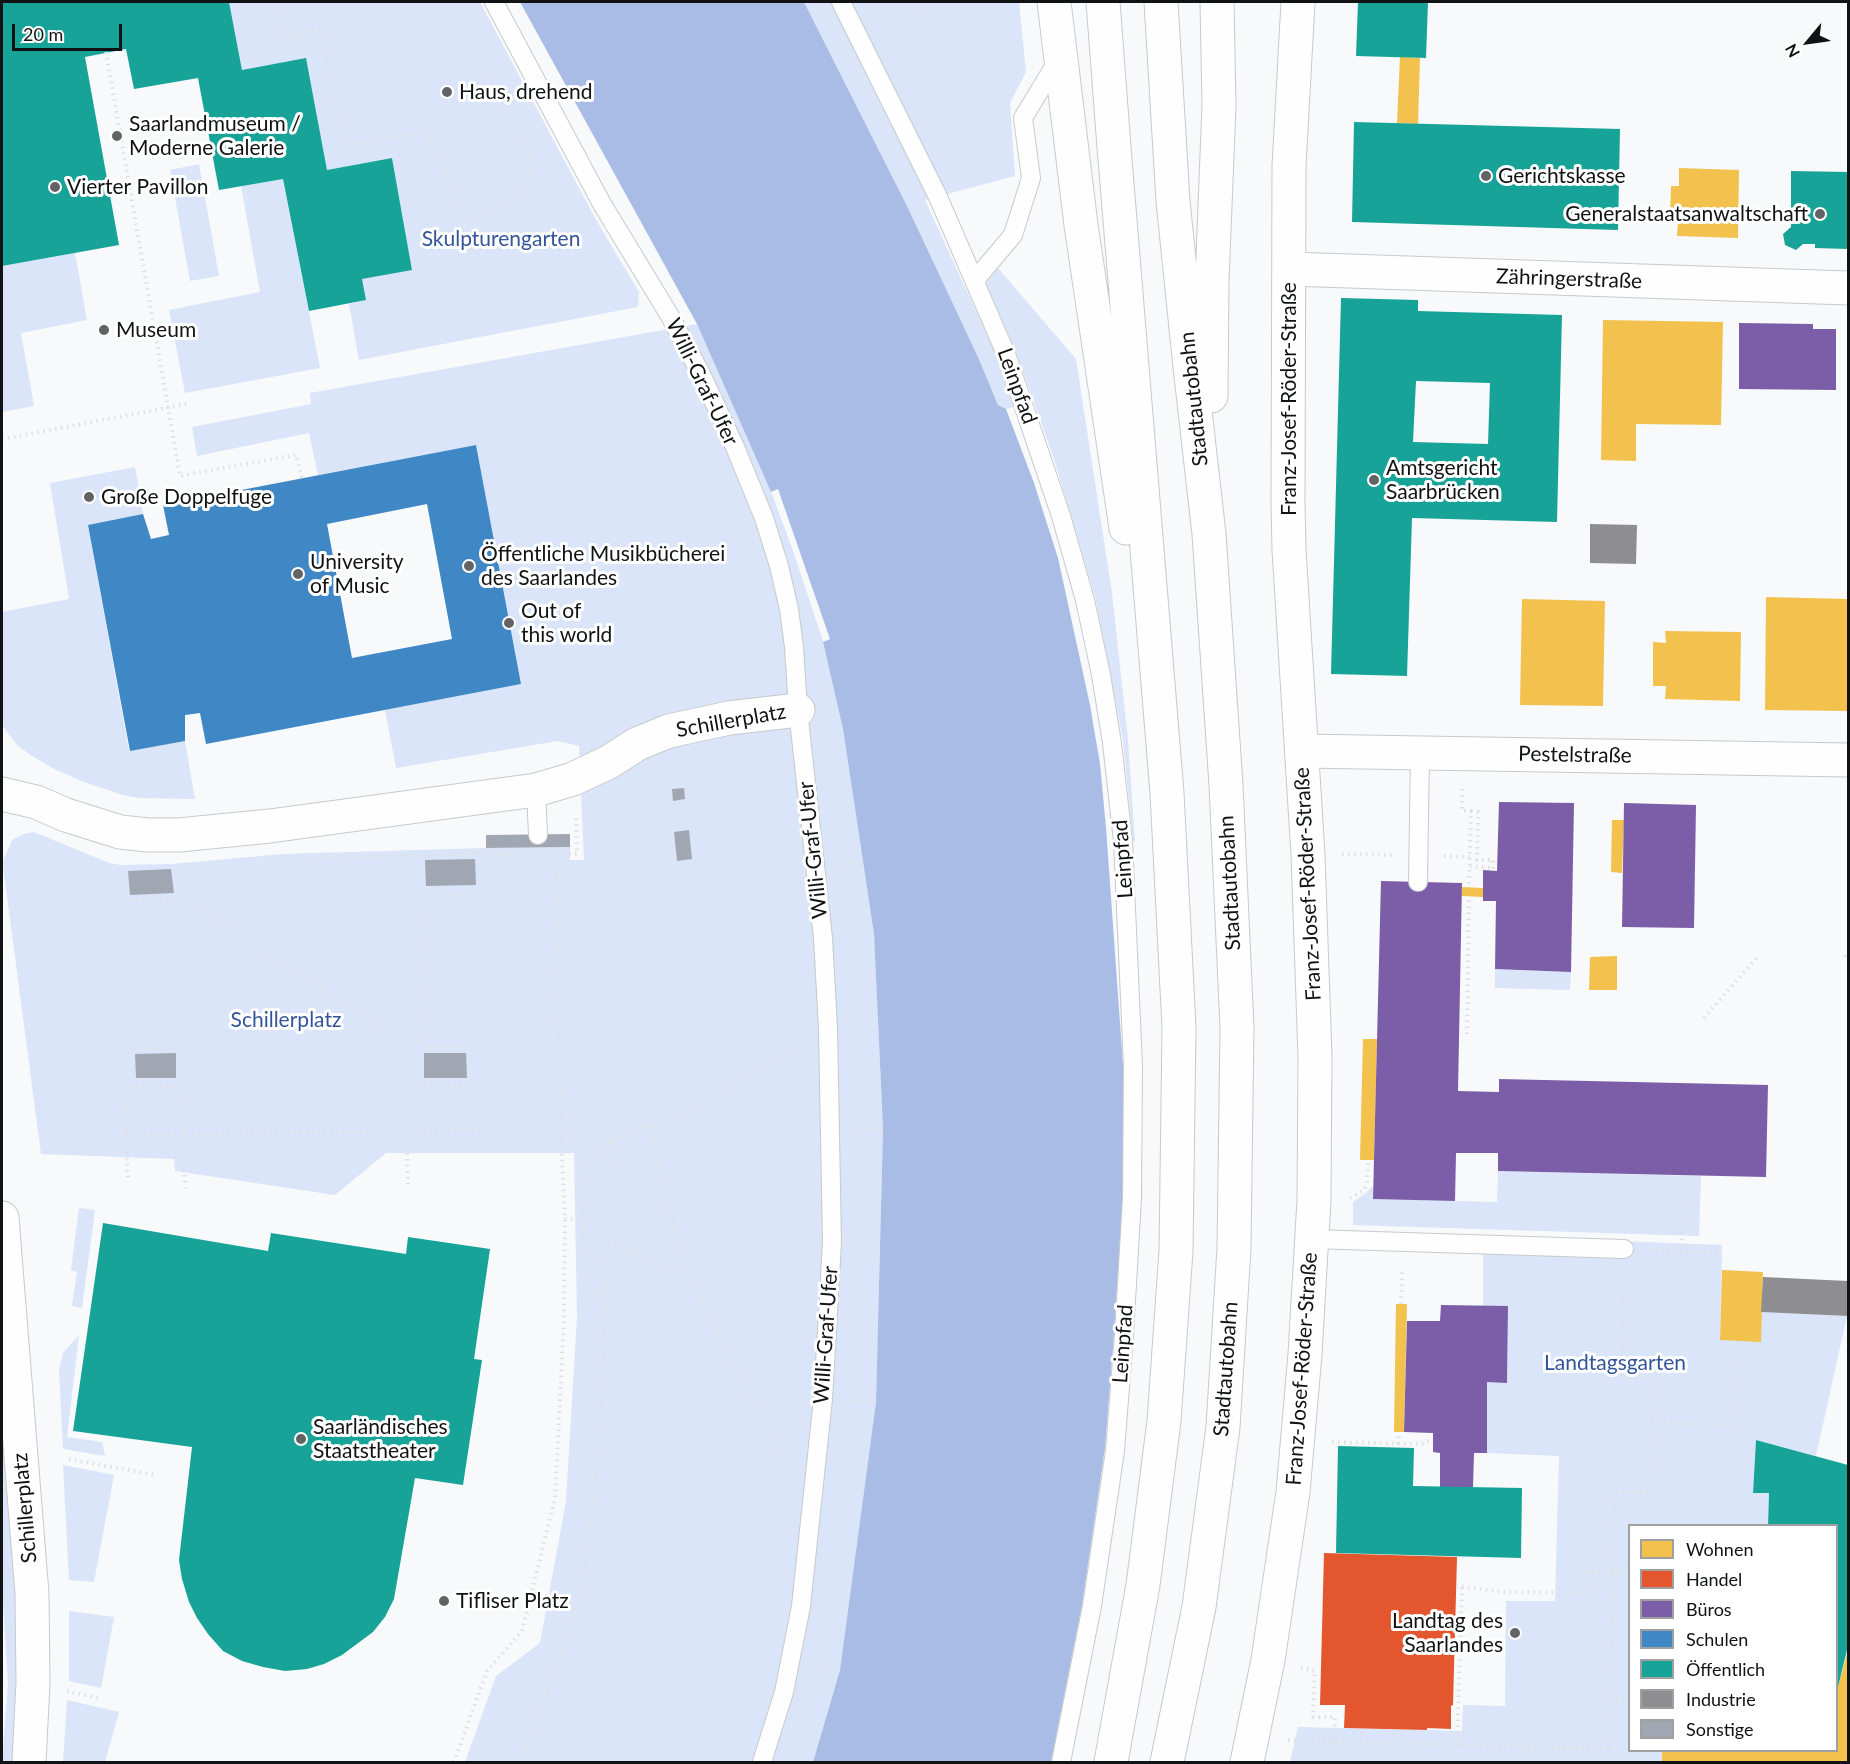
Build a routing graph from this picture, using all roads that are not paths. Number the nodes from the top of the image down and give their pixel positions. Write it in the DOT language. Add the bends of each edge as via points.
graph roads {
  1 [pos="494,2"];
  2 [pos="842,2"];
  3 [pos="1054,2"];
  4 [pos="1103,2"];
  5 [pos="1161,2"];
  6 [pos="1217,2"];
  7 [pos="1298,2"];
  8 [pos="1061,55"];
  9 [pos="1290,269"];
  10 [pos="975,280"];
  11 [pos="1848,288"];
  12 [pos="1209,534"];
  13 [pos="1155,646"];
  14 [pos="798,710"];
  15 [pos="1302,751"];
  16 [pos="1420,752"];
  17 [pos="1848,760"];
  18 [pos="536,790"];
  19 [pos="2,794"];
  20 [pos="538,835"];
  21 [pos="1418,882"];
  22 [pos="2,1218"];
  23 [pos="1312,1239"];
  24 [pos="1624,1249"];
  25 [pos="29,1762"];
  26 [pos="762,1762"];
  27 [pos="1061,1762"];
  28 [pos="1111,1762"];
  29 [pos="1167,1762"];
  30 [pos="1247,1762"];
  1 -- 14 [label="lane, Willi-Graf-Ufer" via="602,204 696,364 735,447 779,566 793,637"];
  2 -- 10 [label="lane, Leinpfad"];
  3 -- 8 [label="main road"];
  4 -- 13 [label="main road"];
  5 -- 12 [label="main road, Stadtautobahn" via="1173,201"];
  6 -- 12 [label="main road" via="1219,105"];
  7 -- 9 [label="main road, Franz-Josef-Röder-Straße" via="1290,166"];
  8 -- 10 [label="lane" via="1023,118 1031,178 1013,235"];
  8 -- 13 [label="main road" via="1124,521"];
  9 -- 11 [label="main road, Zähringerstraße"];
  9 -- 15 [label="main road, Franz-Josef-Röder-Straße" via="1289,550"];
  10 -- 27 [label="lane, Leinpfad" via="1032,428 1085,600 1112,743 1123,841 1133,1066 1132,1198 1124,1335 1114,1450 1092,1606"];
  12 -- 29 [label="main road, Stadtautobahn" via="1237,1028 1234,1248 1222,1438 1199,1607"];
  13 -- 28 [label="main road" via="1179,1028 1176,1251 1164,1421 1145,1573"];
  14 -- 18 [label="main road, Schillerplatz" via="729,717 669,731 573,779"];
  14 -- 26 [label="lane, Willi-Graf-Ufer" via="828,1028 832,1242 823,1399 801,1606 784,1692"];
  15 -- 16 [label="main road, Pestelstraße"];
  15 -- 23 [label="main road, Franz-Josef-Röder-Straße" via="1315,1057"];
  16 -- 17 [label="main road, Pestelstraße"];
  16 -- 21 [label="lane"];
  18 -- 19 [label="main road, Schillerplatz" via="179,835 120,832"];
  18 -- 20 [label="lane"];
  22 -- 25 [label="main road, Schillerplatz" via="32,1594"];
  23 -- 24 [label="lane"];
  23 -- 30 [label="main road, Franz-Josef-Röder-Straße" via="1293,1492 1268,1660"];
}
